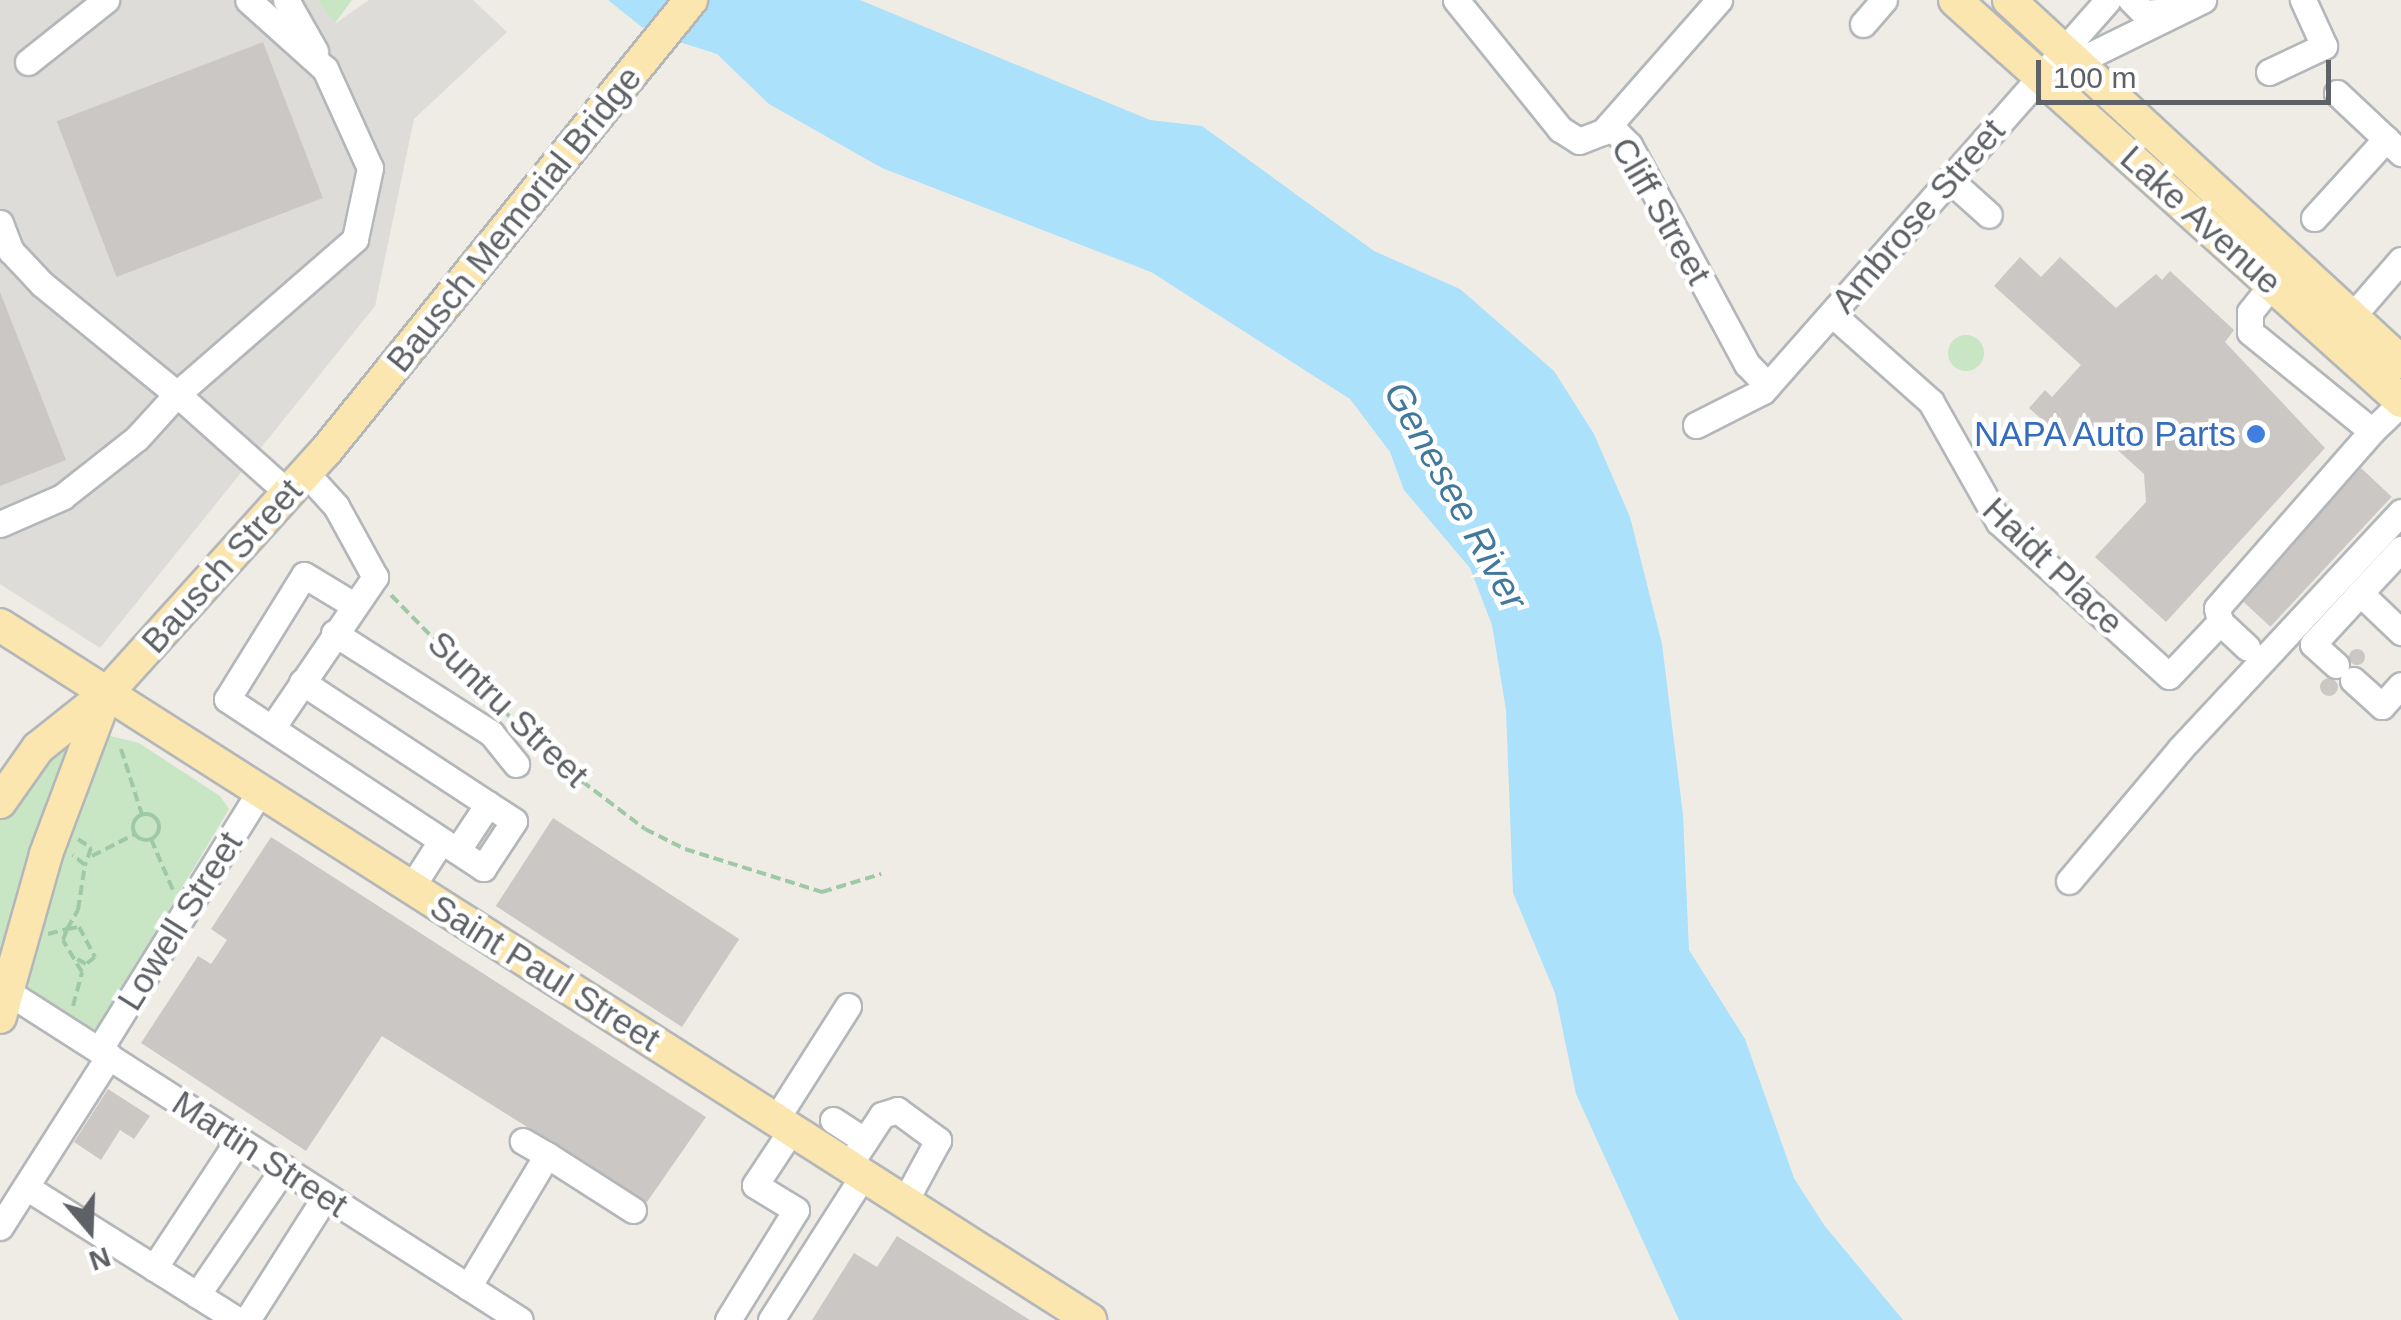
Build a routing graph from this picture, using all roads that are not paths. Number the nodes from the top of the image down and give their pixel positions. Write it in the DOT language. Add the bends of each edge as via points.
graph roads {
  1 [pos="106,0"];
  2 [pos="248,0"];
  3 [pos="286,0"];
  4 [pos="691,0"];
  5 [pos="1456,0"];
  6 [pos="1719,0"];
  7 [pos="1956,0"];
  8 [pos="2008,0"];
  9 [pos="2108,0"];
  10 [pos="2131,0"];
  11 [pos="2304,0"];
  12 [pos="2198,2"];
  13 [pos="2071,56"];
  14 [pos="28,62"];
  15 [pos="325,68"];
  16 [pos="2269,72"];
  17 [pos="2040,78"];
  18 [pos="2337,93"];
  19 [pos="1609,125"];
  20 [pos="2393,146"];
  21 [pos="1950,180"];
  22 [pos="1989,215"];
  23 [pos="2314,218"];
  24 [pos="0,223"];
  25 [pos="2401,260"];
  26 [pos="2282,272"];
  27 [pos="1832,314"];
  28 [pos="2342,328"];
  29 [pos="1768,386"];
  30 [pos="2398,386"];
  31 [pos="177,394"];
  32 [pos="1696,424"];
  33 [pos="2372,431"];
  34 [pos="337,438"];
  35 [pos="297,483"];
  36 [pos="2401,512"];
  37 [pos="0,524"];
  38 [pos="2401,550"];
  39 [pos="2360,593"];
  40 [pos="352,604"];
  41 [pos="2220,622"];
  42 [pos="0,625"];
  43 [pos="2401,632"];
  44 [pos="334,633"];
  45 [pos="2246,647"];
  46 [pos="302,682"];
  47 [pos="2401,686"];
  48 [pos="106,694"];
  49 [pos="272,728"];
  50 [pos="516,764"];
  51 [pos="260,791"];
  52 [pos="0,802"];
  53 [pos="450,846"];
  54 [pos="2069,881"];
  55 [pos="411,888"];
  56 [pos="2,998"];
  57 [pos="848,1006"];
  58 [pos="104,1053"];
  59 [pos="832,1120"];
  60 [pos="784,1124"];
  61 [pos="239,1139"];
  62 [pos="523,1141"];
  63 [pos="547,1155"];
  64 [pos="859,1160"];
  65 [pos="284,1168"];
  66 [pos="26,1187"];
  67 [pos="324,1198"];
  68 [pos="905,1200"];
  69 [pos="633,1210"];
  70 [pos="0,1227"];
  71 [pos="154,1268"];
  72 [pos="468,1287"];
  73 [pos="197,1294"];
  74 [pos="237,1320"];
  75 [pos="246,1320"];
  76 [pos="520,1320"];
  77 [pos="728,1320"];
  78 [pos="771,1320"];
  79 [pos="1090,1320"];
  1 -- 14 [label="street"];
  2 -- 15 [label="street"];
  3 -- 15 [label="street"];
  4 -- 34 [label="main road, Bausch Memorial Bridge"];
  5 -- 19 [label="street, Cliff Street" via="1570,138 1594,139"];
  6 -- 19 [label="street"];
  7 -- 17 [label="main road, Lake Avenue"];
  8 -- 13 [label="main road, Lake Avenue"];
  9 -- 13 [label="street, Ambrose Street"];
  10 -- 12 [label="street" via="2150,14"];
  11 -- 16 [label="street" via="2324,46"];
  12 -- 13 [label="street"];
  13 -- 17 [label="street, Ambrose Street"];
  13 -- 26 [label="main road, Lake Avenue"];
  15 -- 31 [label="street" via="370,168 356,239"];
  17 -- 21 [label="street, Ambrose Street"];
  17 -- 26 [label="main road, Lake Avenue"];
  18 -- 20 [label="street"];
  19 -- 29 [label="street, Cliff Street" via="1629,145 1747,364"];
  20 -- 23 [label="street"];
  21 -- 22 [label="street"];
  21 -- 27 [label="street, Ambrose Street"];
  24 -- 31 [label="street" via="12,251 42,284"];
  25 -- 28 [label="street"];
  26 -- 28 [label="main road, Lake Avenue"];
  26 -- 33 [label="street" via="2250,312 2250,332"];
  27 -- 29 [label="street, Ambrose Street"];
  27 -- 41 [label="street, Haidt Place" via="1931,402 1999,522 2169,676"];
  28 -- 30 [label="main road, Lake Avenue"];
  29 -- 32 [label="street"];
  30 -- 33 [label="street"];
  31 -- 35 [label="street"];
  31 -- 37 [label="street" via="137,438 62,497"];
  33 -- 41 [label="street" via="2217,608"];
  34 -- 35 [label="main road, Bausch Street"];
  35 -- 40 [label="street" via="336,506 375,577"];
  35 -- 48 [label="main road, Bausch Street"];
  36 -- 54 [label="street" via="2180,749"];
  38 -- 39 [label="street"];
  39 -- 43 [label="street"];
  39 -- 47 [label="street" via="2313,644 2382,706"];
  40 -- 44 [label="street"];
  40 -- 49 [label="street" via="304,575 226,699"];
  41 -- 45 [label="street"];
  42 -- 48 [label="main road, Saint Paul Street"];
  44 -- 46 [label="street"];
  44 -- 50 [label="street" via="492,733"];
  46 -- 49 [label="street"];
  46 -- 53 [label="street" via="488,804"];
  48 -- 51 [label="main road, Saint Paul Street"];
  48 -- 52 [label="main road" via="46,740"];
  48 -- 56 [label="main road"];
  49 -- 53 [label="street"];
  51 -- 55 [label="main road, Saint Paul Street"];
  51 -- 58 [label="street, Lowell Street"];
  53 -- 55 [label="street"];
  55 -- 60 [label="main road, Saint Paul Street"];
  56 -- 58 [label="street, Martin Street"];
  57 -- 60 [label="street"];
  58 -- 61 [label="street, Martin Street"];
  58 -- 66 [label="street, Lowell Street"];
  59 -- 64 [label="street"];
  60 -- 64 [label="main road, Saint Paul Street"];
  60 -- 77 [label="street" via="754,1185 796,1210"];
  61 -- 65 [label="street, Martin Street"];
  61 -- 71 [label="street"];
  62 -- 63 [label="street"];
  63 -- 69 [label="street"];
  63 -- 72 [label="street"];
  64 -- 68 [label="main road, Saint Paul Street"];
  64 -- 68 [label="street" via="890,1109 935,1135 937,1146"];
  64 -- 78 [label="street"];
  65 -- 67 [label="street, Martin Street"];
  65 -- 73 [label="street"];
  66 -- 70 [label="street, Lowell Street"];
  66 -- 71 [label="street"];
  67 -- 72 [label="street, Martin Street"];
  67 -- 75 [label="street"];
  68 -- 79 [label="main road, Saint Paul Street"];
  71 -- 73 [label="street"];
  72 -- 76 [label="street, Martin Street"];
  73 -- 74 [label="street"];
}
